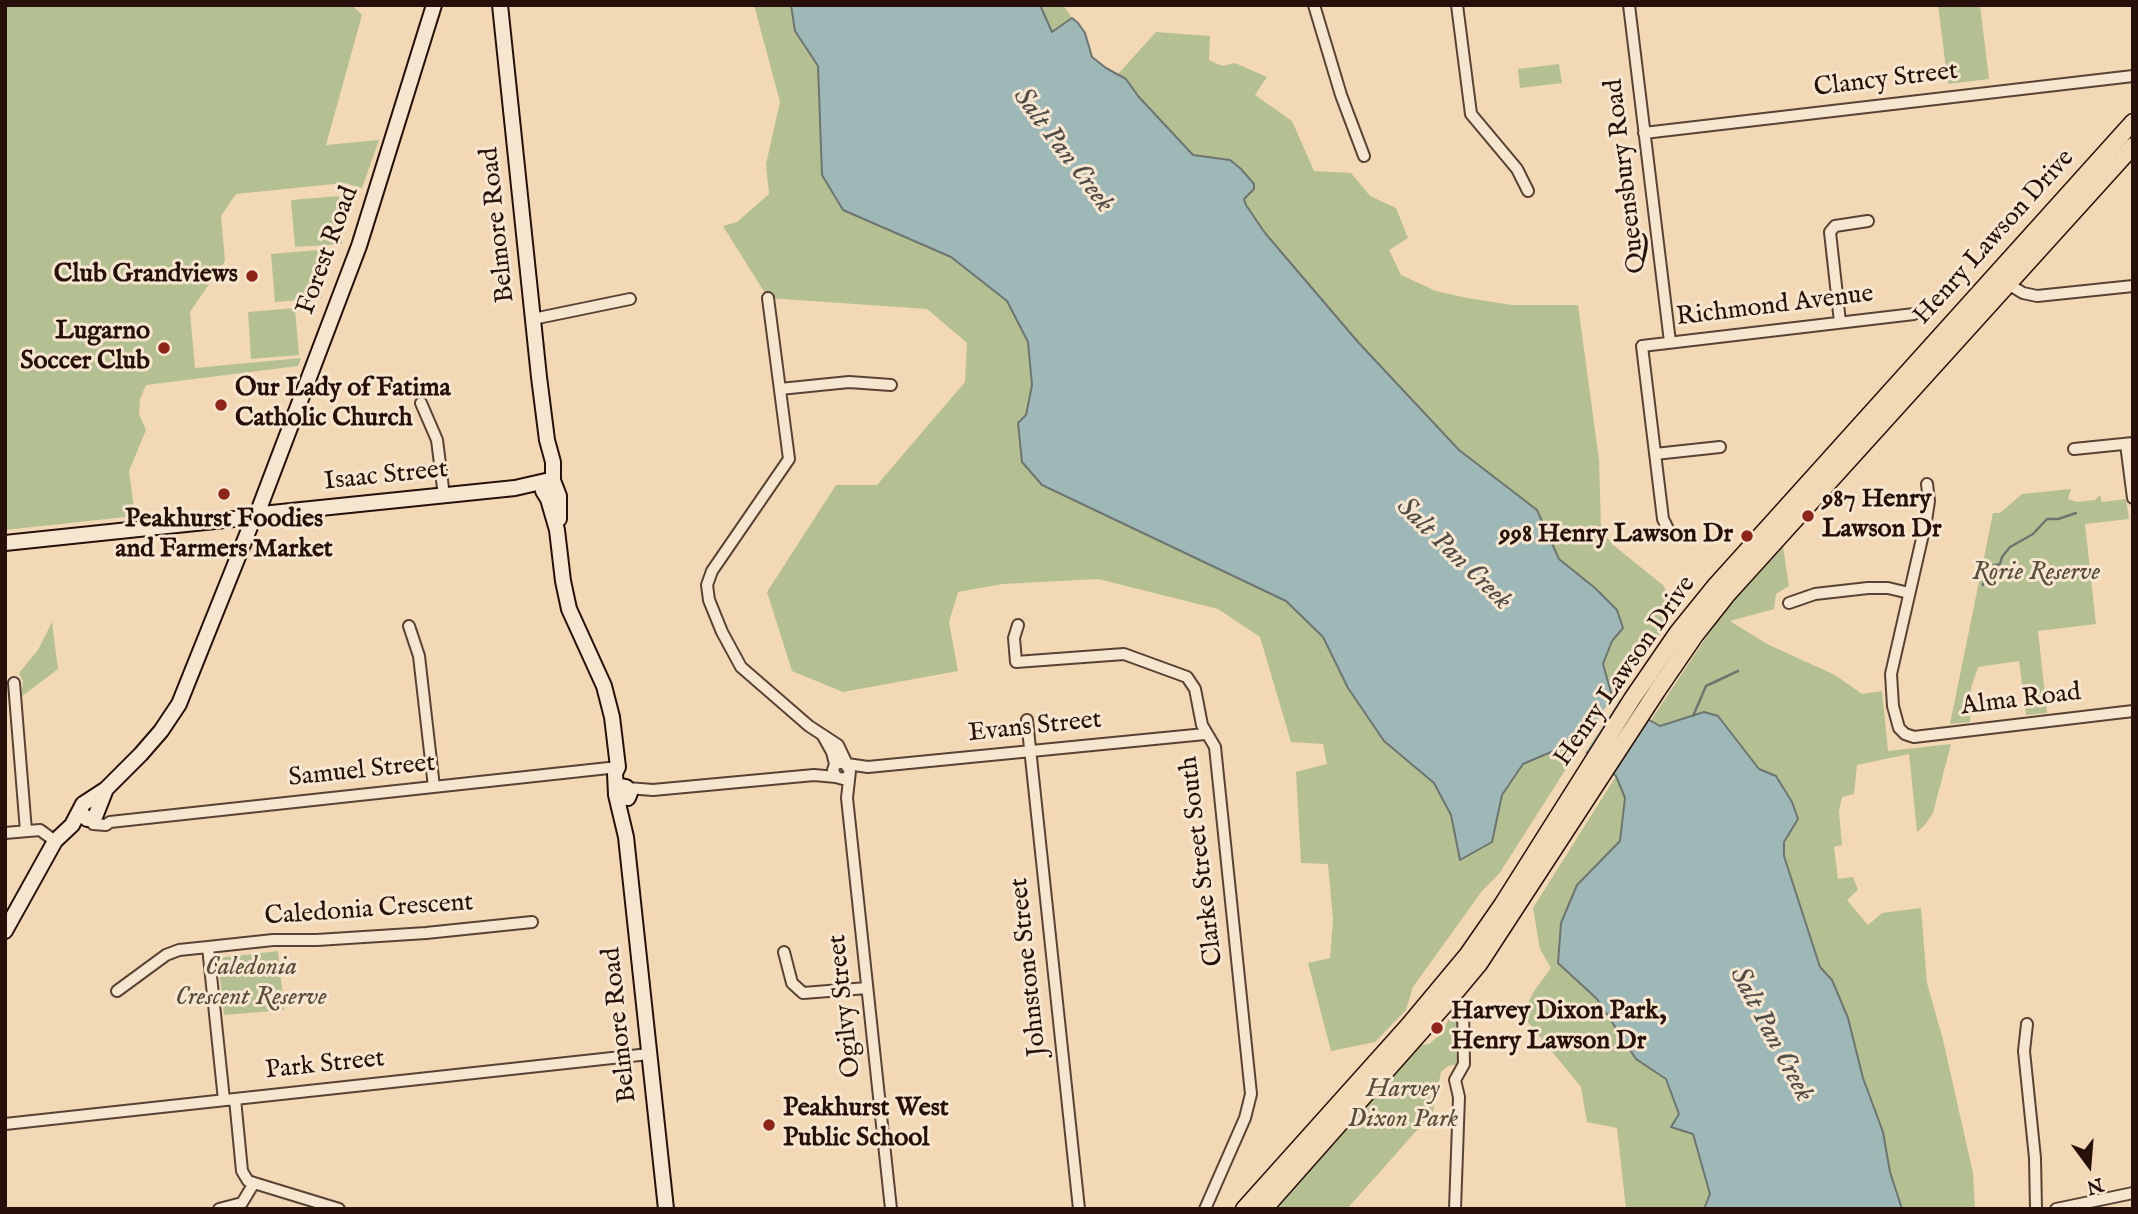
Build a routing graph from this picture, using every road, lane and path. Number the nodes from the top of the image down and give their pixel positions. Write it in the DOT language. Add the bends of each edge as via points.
graph roads {
  1 [pos="434,5"];
  2 [pos="500,5"];
  3 [pos="1314,5"];
  4 [pos="1457,5"];
  5 [pos="1629,5"];
  6 [pos="2133,76"];
  7 [pos="2133,122"];
  8 [pos="1644,133"];
  9 [pos="2133,146"];
  10 [pos="1364,156"];
  11 [pos="1528,191"];
  12 [pos="1868,221"];
  13 [pos="2001,279"];
  14 [pos="2133,286"];
  15 [pos="768,298"];
  16 [pos="630,299"];
  17 [pos="1914,314"];
  18 [pos="533,319"];
  19 [pos="1840,322"];
  20 [pos="1670,342"];
  21 [pos="891,384"];
  22 [pos="780,389"];
  23 [pos="421,404"];
  24 [pos="2129,443"];
  25 [pos="1720,447"];
  26 [pos="2074,449"];
  27 [pos="1655,454"];
  28 [pos="1927,484"];
  29 [pos="548,485"];
  30 [pos="444,496"];
  31 [pos="2133,498"];
  32 [pos="255,515"];
  33 [pos="1671,535"];
  34 [pos="5,543"];
  35 [pos="1909,593"];
  36 [pos="1790,603"];
  37 [pos="1018,625"];
  38 [pos="409,626"];
  39 [pos="13,683"];
  40 [pos="2133,710"];
  41 [pos="1027,720"];
  42 [pos="1205,734"];
  43 [pos="1030,752"];
  44 [pos="618,767"];
  45 [pos="842,771"];
  46 [pos="434,787"];
  47 [pos="624,793"];
  48 [pos="90,813"];
  49 [pos="26,831"];
  50 [pos="5,833"];
  51 [pos="55,841"];
  52 [pos="532,922"];
  53 [pos="5,931"];
  54 [pos="208,947"];
  55 [pos="784,952"];
  56 [pos="867,988"];
  57 [pos="117,991"];
  58 [pos="1463,1009"];
  59 [pos="2027,1024"];
  60 [pos="649,1054"];
  61 [pos="1391,1056"];
  62 [pos="230,1100"];
  63 [pos="5,1124"];
  64 [pos="254,1183"];
  65 [pos="2133,1193"];
  66 [pos="219,1209"];
  67 [pos="339,1209"];
  68 [pos="666,1209"];
  69 [pos="891,1209"];
  70 [pos="1079,1209"];
  71 [pos="1205,1209"];
  72 [pos="1244,1209"];
  73 [pos="1264,1209"];
  74 [pos="1455,1209"];
  75 [pos="2036,1209"];
  76 [pos="2056,1209"];
  1 -- 32 [label="street, Forest Road" via="359,246"];
  2 -- 18 [label="street, Belmore Road"];
  3 -- 10 [label="street"];
  4 -- 11 [label="street" via="1471,114 1517,169"];
  5 -- 8 [label="street, Queensbury Road"];
  6 -- 8 [label="street, Clancy Street"];
  7 -- 13 [label="main road, Henry Lawson Drive"];
  8 -- 20 [label="street, Queensbury Road"];
  9 -- 13 [label="main road, Henry Lawson Drive"];
  12 -- 19 [label="street" via="1840,225 1830,232"];
  13 -- 14 [label="street" via="2036,296"];
  13 -- 61 [label="main road, Henry Lawson Drive" via="1716,584 1678,632 1650,687 1522,887"];
  15 -- 22 [label="street, Ogilvy Street"];
  16 -- 18 [label="street"];
  17 -- 19 [label="street, Richmond Avenue"];
  18 -- 29 [label="street, Belmore Road"];
  19 -- 20 [label="street, Richmond Avenue"];
  20 -- 27 [label="street, Richmond Avenue" via="1642,346"];
  21 -- 22 [label="street" via="849,382"];
  22 -- 45 [label="street, Ogilvy Street" via="789,459 712,571 708,593 741,667 823,736"];
  23 -- 30 [label="street" via="437,440"];
  24 -- 26 [label="street"];
  24 -- 31 [label="street"];
  25 -- 27 [label="street"];
  27 -- 33 [label="street" via="1663,519"];
  28 -- 35 [label="street" via="1926,521"];
  29 -- 30 [label="street, Isaac Street"];
  29 -- 44 [label="street, Belmore Road" via="568,603 608,699"];
  30 -- 32 [label="street, Isaac Street"];
  32 -- 34 [label="street, Isaac Street"];
  32 -- 48 [label="street, Forest Road" via="179,704 152,743 106,789"];
  35 -- 36 [label="street" via="1868,588 1815,594"];
  35 -- 40 [label="street, Alma Road" via="1891,674 1897,725 1905,734 1914,737"];
  37 -- 42 [label="street, Clarke Street South" via="1016,662 1124,654 1187,677 1195,689"];
  38 -- 46 [label="street" via="419,656"];
  39 -- 49 [label="street"];
  41 -- 43 [label="street, Johnstone Street"];
  42 -- 43 [label="street, Evans Street"];
  42 -- 71 [label="street, Clarke Street South" via="1216,752 1251,1094"];
  43 -- 45 [label="street, Evans Street"];
  43 -- 70 [label="street, Johnstone Street"];
  44 -- 46 [label="street, Samuel Street"];
  44 -- 47 [label="street, Belmore Road"];
  45 -- 47 [label="street, Evans Street"];
  45 -- 56 [label="street, Ogilvy Street"];
  46 -- 48 [label="street, Samuel Street" via="110,822"];
  47 -- 60 [label="street, Belmore Road"];
  48 -- 51 [label="street, Forest Road"];
  49 -- 50 [label="street"];
  49 -- 51 [label="street" via="40,831"];
  51 -- 53 [label="street, Forest Road"];
  52 -- 54 [label="street, Caledonia Crescent"];
  54 -- 57 [label="street, Caledonia Crescent" via="166,955"];
  54 -- 62 [label="street"];
  55 -- 56 [label="street" via="792,983 803,993"];
  56 -- 69 [label="street, Ogilvy Street"];
  58 -- 74 [label="street" via="1464,1064 1455,1080 1459,1105"];
  59 -- 75 [label="street" via="2024,1051"];
  60 -- 62 [label="street, Park Street"];
  60 -- 68 [label="street, Belmore Road"];
  61 -- 72 [label="main road, Henry Lawson Drive"];
  61 -- 73 [label="main road, Henry Lawson Drive"];
  62 -- 63 [label="street, Park Street"];
  62 -- 64 [label="street" via="242,1171"];
  64 -- 66 [label="street" via="242,1203"];
  64 -- 67 [label="street"];
  65 -- 76 [label="street"];
}
